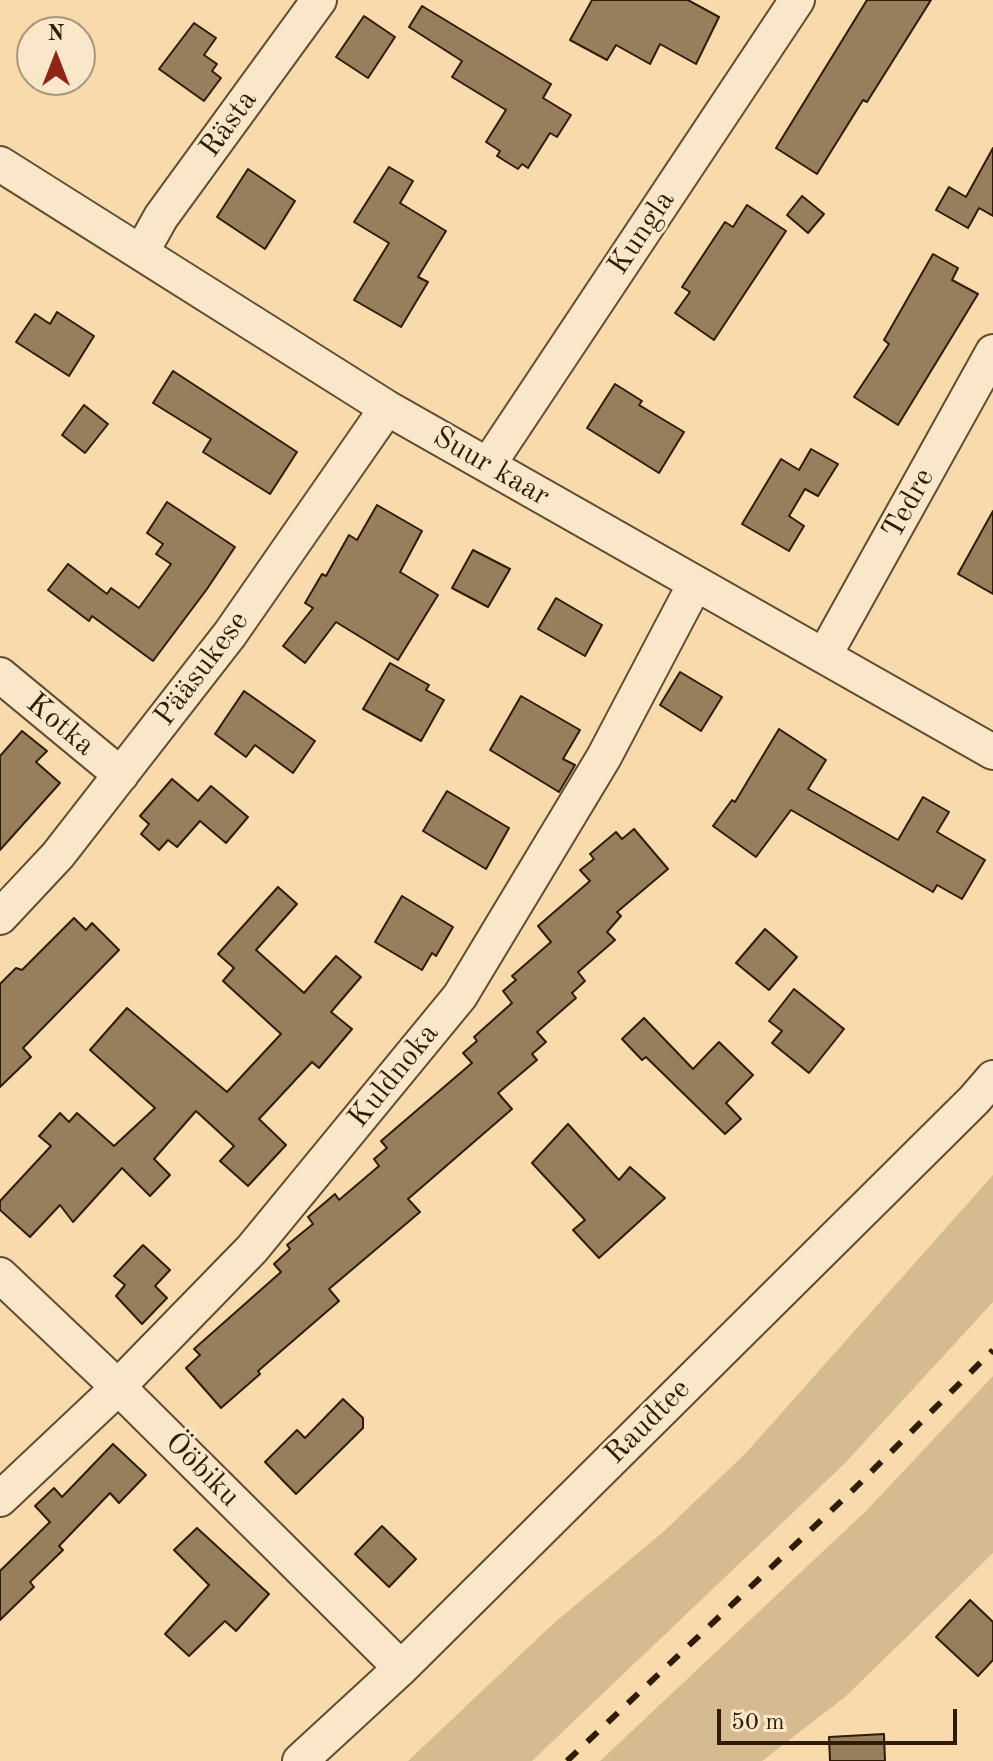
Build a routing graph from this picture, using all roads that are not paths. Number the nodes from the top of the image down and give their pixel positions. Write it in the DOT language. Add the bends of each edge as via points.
graph roads {
  1 [pos="319,0"];
  2 [pos="797,0"];
  3 [pos="0,164"];
  4 [pos="142,251"];
  5 [pos="993,352"];
  6 [pos="387,408"];
  7 [pos="488,465"];
  8 [pos="695,584"];
  9 [pos="824,656"];
  10 [pos="0,675"];
  11 [pos="993,752"];
  12 [pos="121,775"];
  13 [pos="0,917"];
  14 [pos="993,1078"];
  15 [pos="0,1275"];
  16 [pos="118,1387"];
  17 [pos="0,1499"];
  18 [pos="401,1668"];
  19 [pos="300,1761"];
  1 -- 4 [label="street, Rästa" via="161,217"];
  2 -- 7 [label="street, Kungla"];
  3 -- 4 [label="street, Suur kaar"];
  4 -- 6 [label="street, Suur kaar"];
  5 -- 9 [label="street, Tedre"];
  6 -- 7 [label="street, Suur kaar"];
  6 -- 12 [label="street, Pääsukese" via="230,634"];
  7 -- 8 [label="street, Suur kaar"];
  8 -- 9 [label="street, Suur kaar"];
  8 -- 16 [label="street, Kuldnoka" via="604,757 460,996 252,1249"];
  9 -- 11 [label="street, Suur kaar"];
  10 -- 12 [label="street, Kotka"];
  12 -- 13 [label="street, Pääsukese"];
  14 -- 18 [label="street, Raudtee"];
  15 -- 16 [label="street, Ööbiku"];
  16 -- 17 [label="street, Kuldnoka"];
  16 -- 18 [label="street, Ööbiku"];
  18 -- 19 [label="street, Raudtee"];
}
